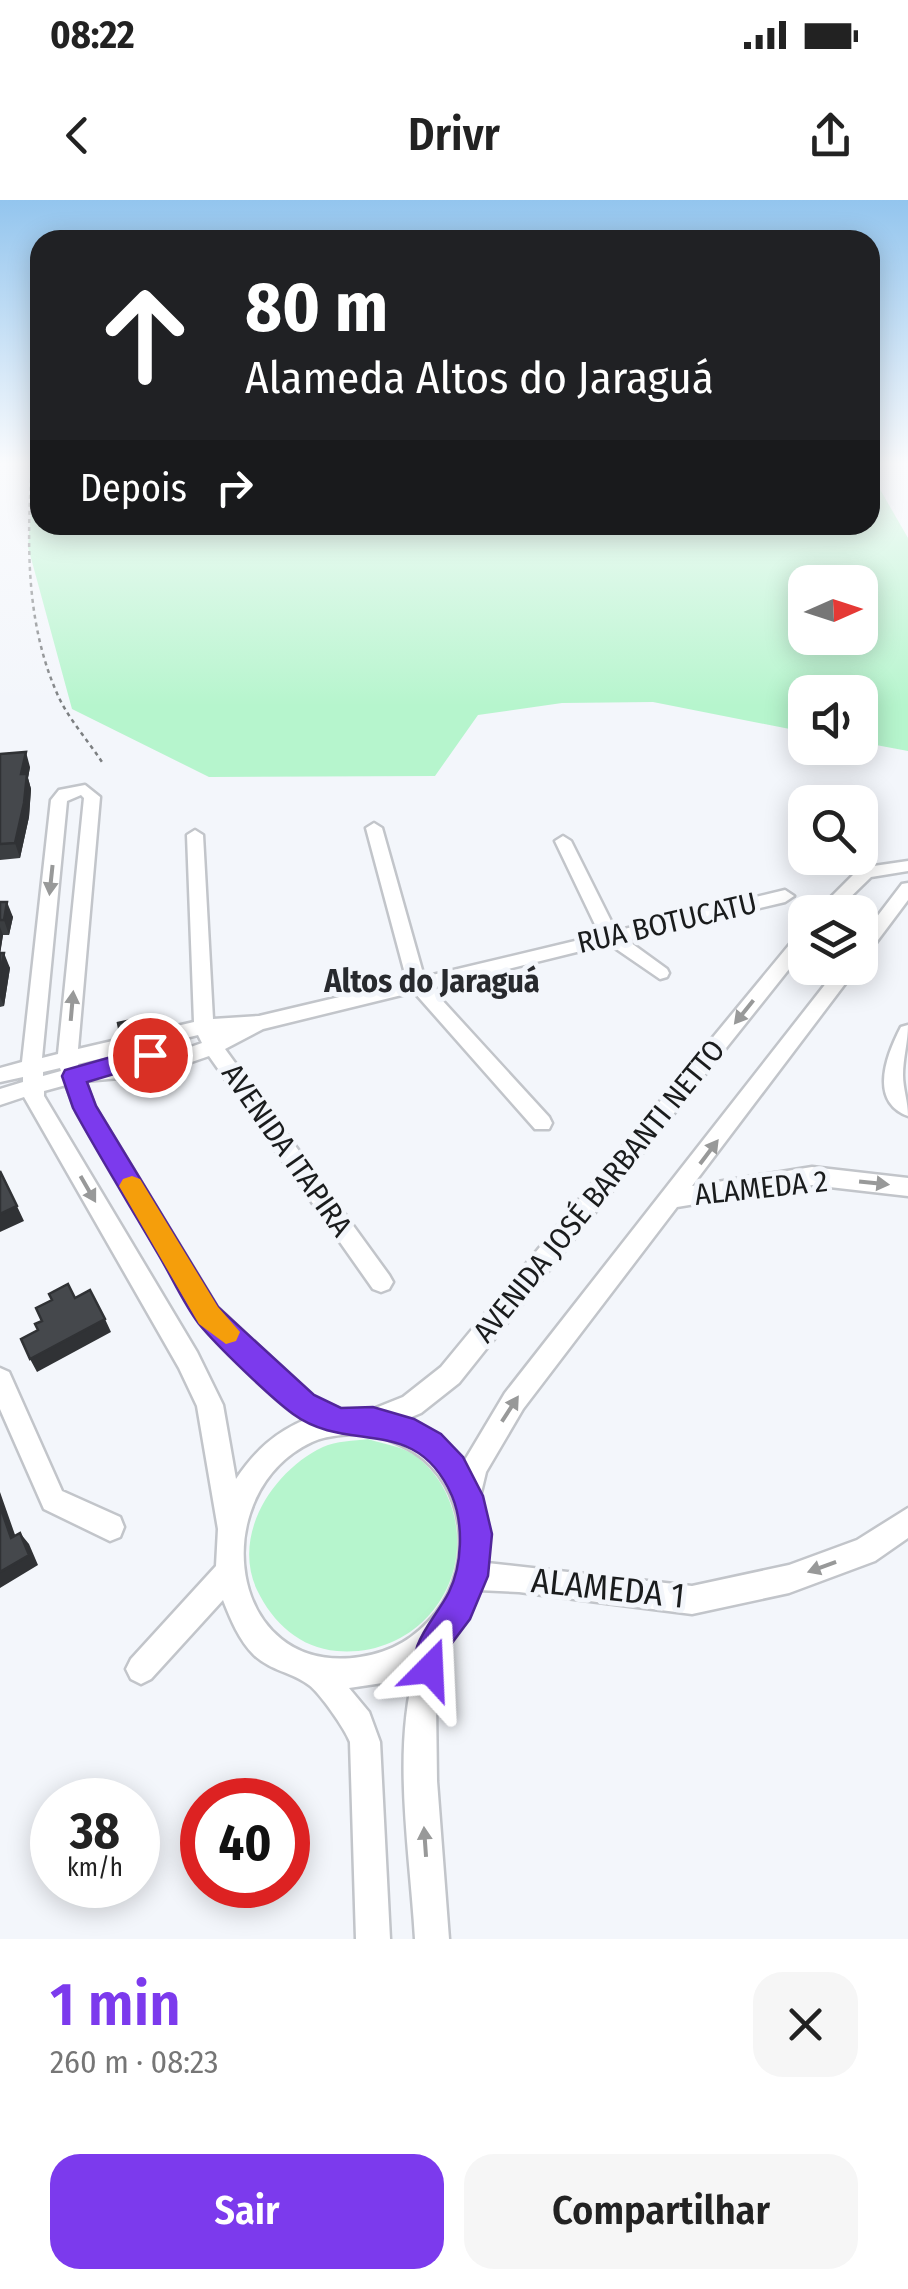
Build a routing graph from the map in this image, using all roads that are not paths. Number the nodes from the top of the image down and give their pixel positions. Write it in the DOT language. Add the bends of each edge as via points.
graph roads {
  1 [pos="374,828"];
  2 [pos="195,835"];
  3 [pos="563,841"];
  4 [pos="908,866"];
  5 [pos="908,888"];
  6 [pos="842,895"];
  7 [pos="785,896"];
  8 [pos="878,928"];
  9 [pos="610,936"];
  10 [pos="788,958"];
  11 [pos="660,974"];
  12 [pos="417,984"];
  13 [pos="835,985"];
  14 [pos="258,1023"];
  15 [pos="204,1027"];
  16 [pos="908,1032"];
  17 [pos="204,1051"];
  18 [pos="70,1068"];
  19 [pos="17,1073"];
  20 [pos="0,1096"];
  21 [pos="906,1107"];
  22 [pos="542,1123"];
  23 [pos="908,1187"];
  24 [pos="674,1198"];
  25 [pos="380,1282"];
  26 [pos="0,1380"];
  27 [pos="373,1421"];
  28 [pos="340,1422"];
  29 [pos="468,1496"];
  30 [pos="908,1522"];
  31 [pos="110,1527"];
  32 [pos="230,1527"];
  33 [pos="228,1574"];
  34 [pos="472,1576"];
  35 [pos="438,1636"];
  36 [pos="142,1669"];
  37 [pos="318,1674"];
  38 [pos="372,1939"];
  39 [pos="432,1939"];
  1 -- 12 [label="street"];
  2 -- 15 [label="street, AVENIDA ITAPIRA"];
  3 -- 9 [label="street"];
  4 -- 6 [label="street" via="866,872"];
  5 -- 8 [label="street"];
  7 -- 9 [label="street, RUA BOTUCATU"];
  9 -- 11 [label="street"];
  9 -- 12 [label="street, RUA BOTUCATU"];
  10 -- 27 [label="street, AVENIDA JOSÉ BARBANTI NETTO, one-way" via="450,1375 412,1404"];
  12 -- 14 [label="street, RUA BOTUCATU"];
  12 -- 22 [label="street"];
  24 -- 13 [label="street, AVENIDA JOSÉ BARBANTI NETTO, one-way"];
  14 -- 15 [label="street, RUA BOTUCATU"];
  14 -- 17 [label="street, RUA BOTUCATU"];
  15 -- 17 [label="street, AVENIDA ITAPIRA"];
  15 -- 18 [label="street, RUA BOTUCATU"];
  16 -- 21 [label="street" via="890,1070"];
  17 -- 18 [label="street, RUA BOTUCATU" via="123,1071"];
  17 -- 25 [label="street, AVENIDA ITAPIRA"];
  18 -- 19 [label="street"];
  18 -- 19 [label="street, one-way" via="92,798 80,790 59,800"];
  18 -- 28 [label="street" via="84,1108 209,1315 304,1405"];
  19 -- 20 [label="street"];
  19 -- 32 [label="street, one-way" via="210,1406"];
  24 -- 23 [label="street, ALAMEDA 2, one-way" via="812,1176"];
  29 -- 24 [label="street, AVENIDA JOSÉ BARBANTI NETTO, one-way" via="474,1468 514,1401"];
  26 -- 31 [label="street" via="53,1500"];
  27 -- 28 [label="street"];
  27 -- 29 [label="street" via="404,1428 430,1444"];
  28 -- 32 [label="street" via="303,1433 270,1456 245,1488"];
  29 -- 34 [label="street" via="476,1534"];
  30 -- 34 [label="street, ALAMEDA 1, one-way" via="865,1551 789,1579 692,1600"];
  32 -- 33 [label="street"];
  33 -- 36 [label="street"];
  33 -- 37 [label="street" via="257,1638 284,1660"];
  34 -- 35 [label="street"];
  35 -- 37 [label="street" via="403,1662 361,1676"];
  39 -- 35 [label="street, one-way" via="422,1702"];
  37 -- 38 [label="street" via="358,1723 364,1742"];
}
